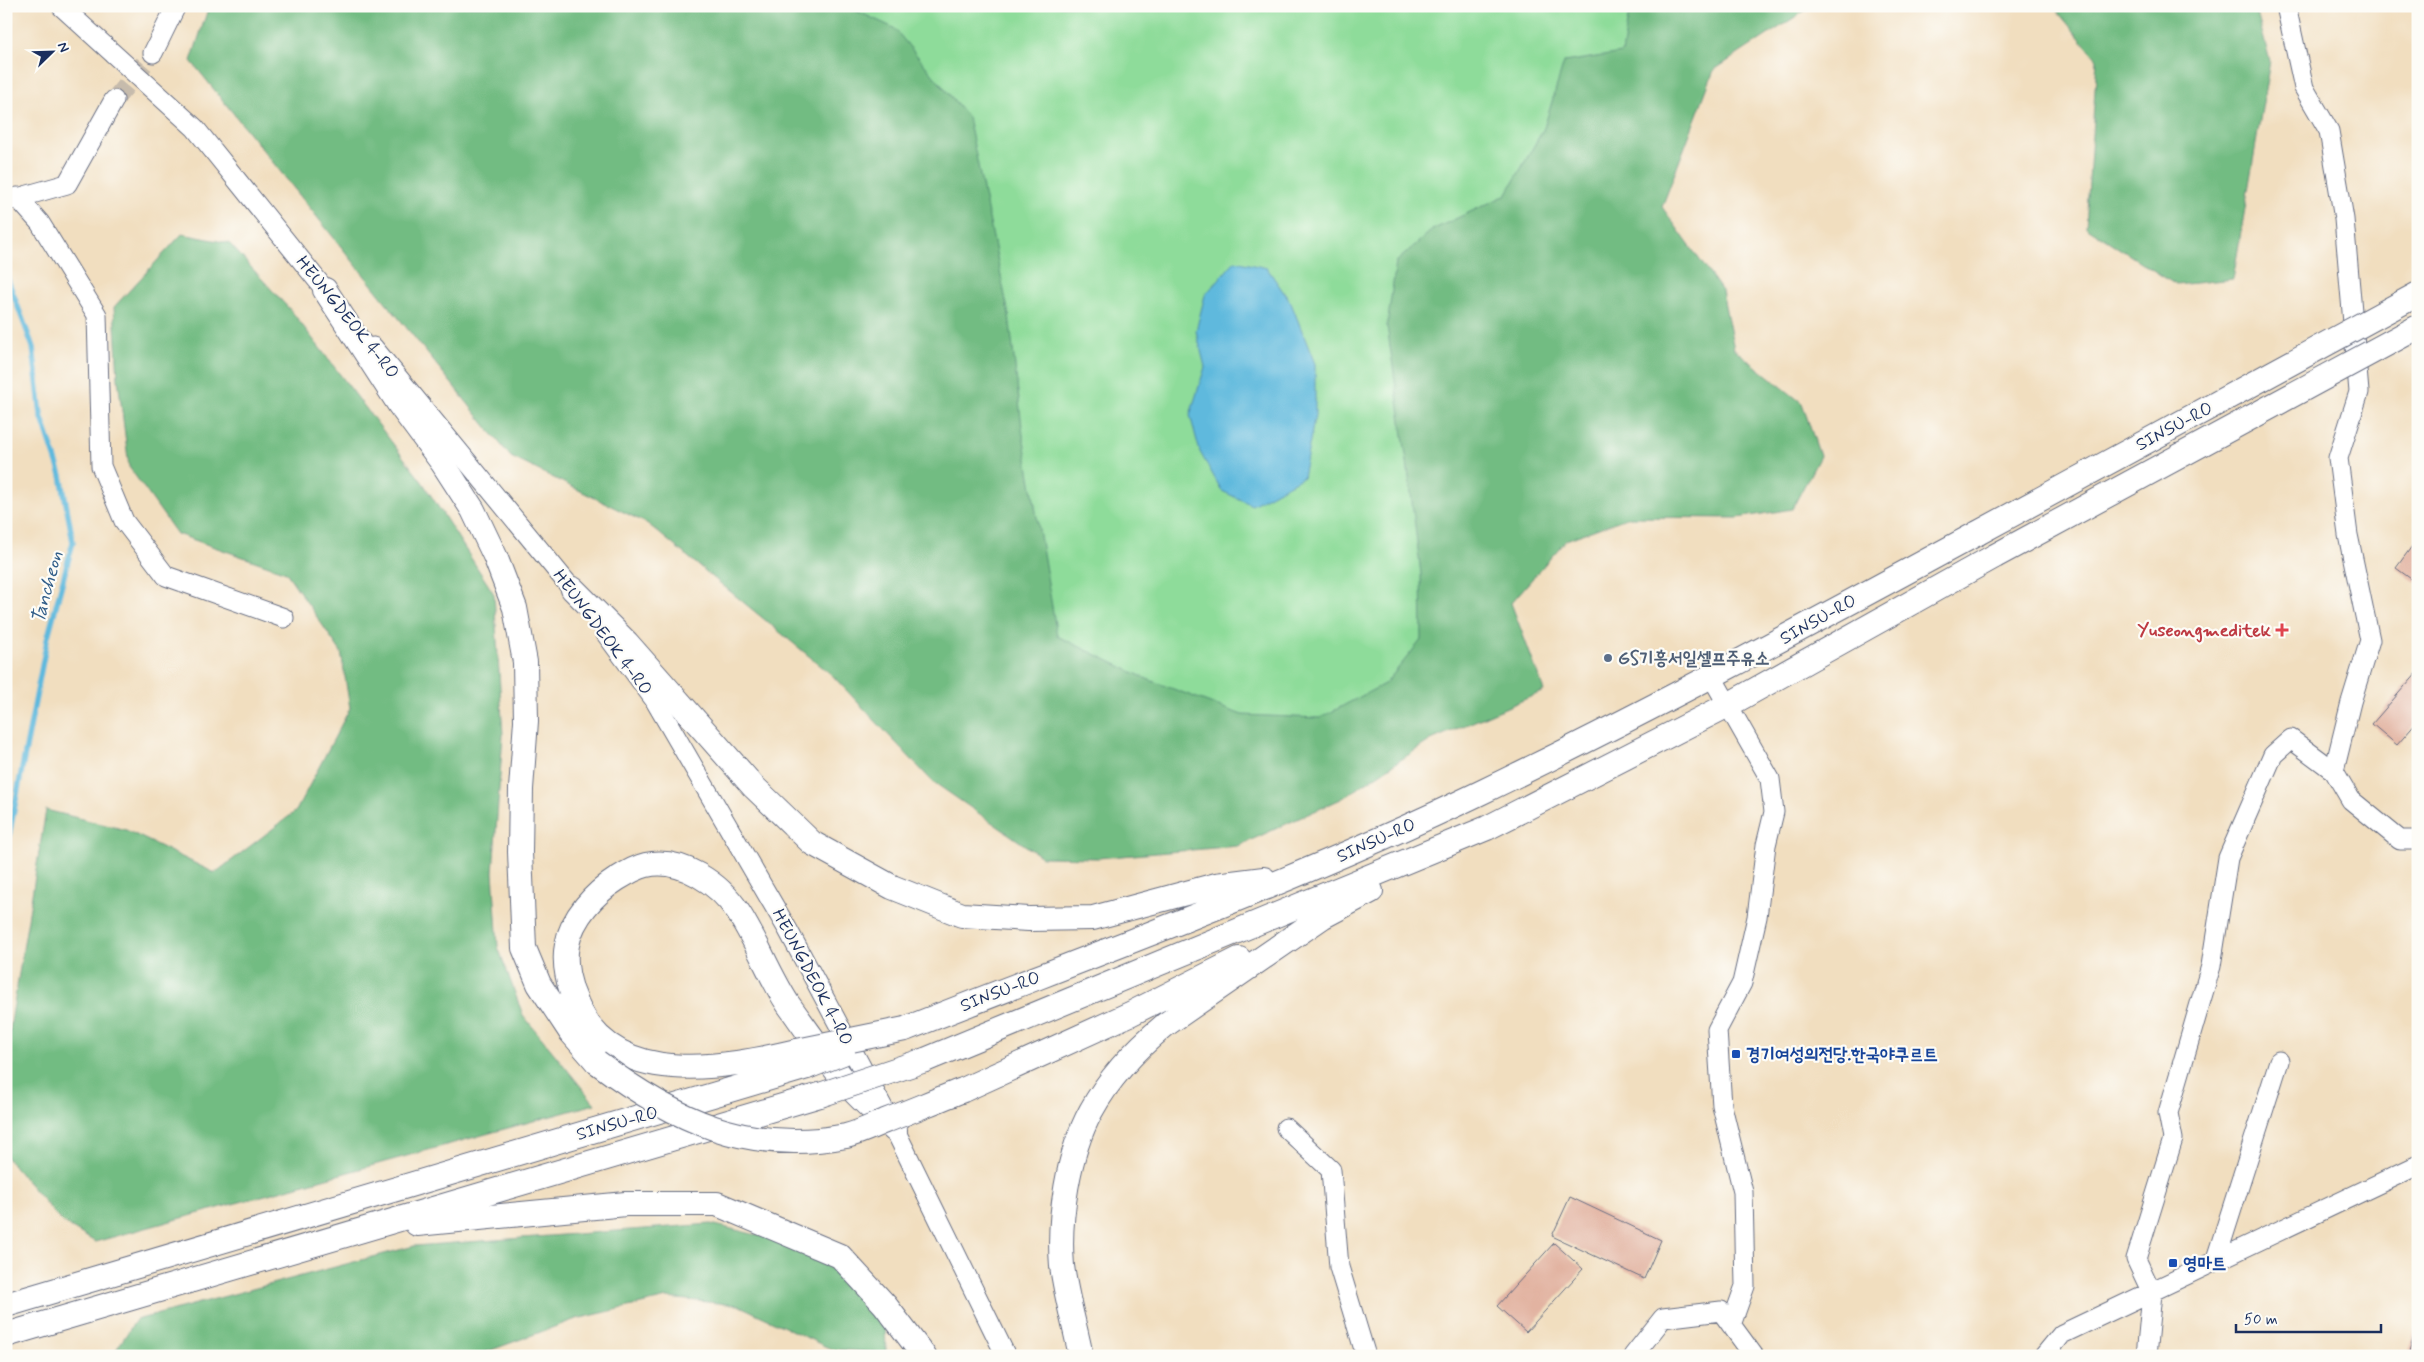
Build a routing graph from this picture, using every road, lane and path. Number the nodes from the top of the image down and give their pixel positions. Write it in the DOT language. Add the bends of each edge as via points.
graph roads {
  1 [pos="61,6"];
  2 [pos="176,6"];
  3 [pos="2286,6"];
  4 [pos="153,53"];
  5 [pos="114,100"];
  6 [pos="12,199"];
  7 [pos="325,290"];
  8 [pos="2418,294"];
  9 [pos="2418,327"];
  10 [pos="573,589"];
  11 [pos="284,618"];
  12 [pos="1712,677"];
  13 [pos="1728,705"];
  14 [pos="2334,771"];
  15 [pos="1487,828"];
  16 [pos="2418,840"];
  17 [pos="1298,875"];
  18 [pos="1322,917"];
  19 [pos="802,1059"];
  20 [pos="2279,1061"];
  21 [pos="1286,1128"];
  22 [pos="895,1130"];
  23 [pos="2418,1165"];
  24 [pos="366,1228"];
  25 [pos="2216,1259"];
  26 [pos="2152,1293"];
  27 [pos="6,1305"];
  28 [pos="1731,1325"];
  29 [pos="6,1335"];
  30 [pos="924,1356"];
  31 [pos="1006,1356"];
  32 [pos="1081,1356"];
  33 [pos="1366,1356"];
  34 [pos="1633,1356"];
  35 [pos="1754,1356"];
  36 [pos="2044,1356"];
  37 [pos="2146,1356"];
  1 -- 7 [label="street, HEUNGDEOK 4-RO" via="195,128"];
  2 -- 4 [label="street"];
  3 -- 14 [label="street" via="2304,88 2329,131 2344,219 2359,392 2338,458 2348,535 2370,640"];
  5 -- 6 [label="street" via="67,184"];
  6 -- 11 [label="street" via="40,223 97,314 101,466 124,521 166,576"];
  7 -- 10 [label="street, HEUNGDEOK 4-RO"];
  7 -- 18 [label="main road, bridge" via="473,510 495,556 515,608 525,662 526,721 520,852 524,948 539,984 570,1031 597,1062 635,1090 691,1121 750,1138 790,1140 848,1136 963,1090 1130,1014"];
  8 -- 12 [label="main road, SINSU-RO, bridge"];
  9 -- 13 [label="main road, SINSU-RO, bridge"];
  10 -- 17 [label="main road" via="627,643 753,786 812,843 892,888 962,915 1093,918 1216,885"];
  10 -- 22 [label="street, HEUNGDEOK 4-RO" via="654,699 723,814"];
  12 -- 13 [label="street"];
  12 -- 17 [label="main road, SINSU-RO" via="1481,793"];
  13 -- 15 [label="main road, SINSU-RO"];
  13 -- 28 [label="street" via="1770,779 1774,812 1766,845 1757,917 1742,983 1717,1030 1722,1106 1743,1192 1745,1286"];
  14 -- 16 [label="street" via="2351,800 2400,840"];
  14 -- 26 [label="street" via="2290,739 2273,755 2228,858 2211,966 2168,1114 2173,1139 2136,1259"];
  15 -- 18 [label="main road"];
  15 -- 24 [label="main road, SINSU-RO, bridge" via="925,1060 820,1095"];
  17 -- 19 [label="main road, SINSU-RO, bridge" via="905,1029"];
  18 -- 32 [label="main road" via="1189,1008 1144,1043 1091,1110 1073,1161 1064,1211 1062,1266"];
  19 -- 22 [label="main road" via="687,1068 657,1064 612,1049 581,1014 568,980 567,944 578,919 598,892 645,865 677,866 714,885 738,910 787,1002 844,1081"];
  19 -- 27 [label="main road, SINSU-RO" via="266,1228"];
  20 -- 25 [label="street"];
  21 -- 33 [label="street" via="1331,1170 1339,1267"];
  22 -- 31 [label="street, HEUNGDEOK 4-RO"];
  23 -- 25 [label="street"];
  24 -- 29 [label="main road, SINSU-RO"];
  24 -- 30 [label="main road" via="626,1204 717,1204 840,1256 885,1305"];
  25 -- 26 [label="street"];
  26 -- 36 [label="street" via="2062,1334"];
  26 -- 37 [label="street"];
  28 -- 34 [label="street" via="1721,1311 1663,1318"];
  28 -- 35 [label="street"];
}
